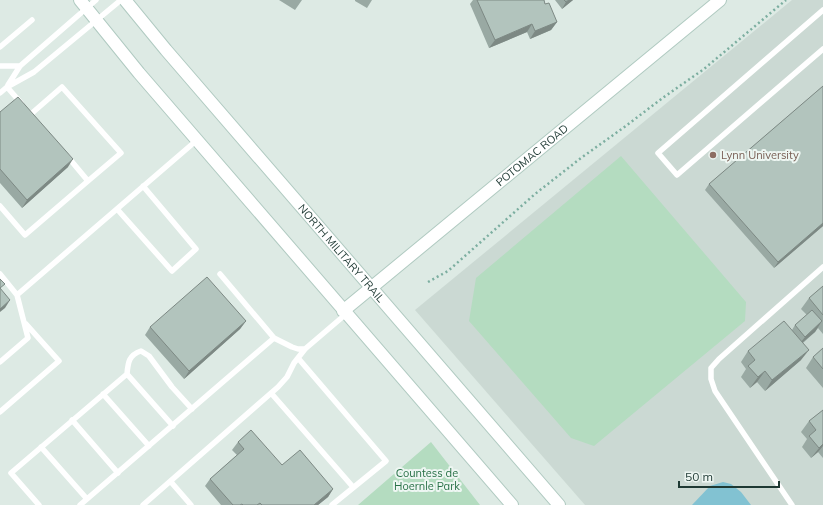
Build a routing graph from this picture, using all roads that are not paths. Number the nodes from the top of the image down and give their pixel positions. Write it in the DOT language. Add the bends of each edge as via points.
graph roads {
  1 [pos="96,0"];
  2 [pos="121,0"];
  3 [pos="125,0"];
  4 [pos="720,0"];
  5 [pos="83,4"];
  6 [pos="823,10"];
  7 [pos="32,20"];
  8 [pos="96,20"];
  9 [pos="0,46"];
  10 [pos="823,49"];
  11 [pos="0,66"];
  12 [pos="20,66"];
  13 [pos="7,87"];
  14 [pos="0,93"];
  15 [pos="31,114"];
  16 [pos="36,120"];
  17 [pos="197,140"];
  18 [pos="62,150"];
  19 [pos="88,181"];
  20 [pos="143,186"];
  21 [pos="0,206"];
  22 [pos="117,209"];
  23 [pos="823,267"];
  24 [pos="0,274"];
  25 [pos="220,274"];
  26 [pos="371,287"];
  27 [pos="18,295"];
  28 [pos="345,312"];
  29 [pos="24,322"];
  30 [pos="274,338"];
  31 [pos="305,349"];
  32 [pos="298,358"];
  33 [pos="0,362"];
  34 [pos="127,374"];
  35 [pos="272,393"];
  36 [pos="103,394"];
  37 [pos="192,409"];
  38 [pos="0,412"];
  39 [pos="72,420"];
  40 [pos="172,426"];
  41 [pos="149,446"];
  42 [pos="41,447"];
  43 [pos="118,473"];
  44 [pos="171,482"];
  45 [pos="353,488"];
  46 [pos="87,499"];
  47 [pos="39,505"];
  48 [pos="80,505"];
  49 [pos="144,505"];
  50 [pos="191,505"];
  51 [pos="332,505"];
  52 [pos="512,505"];
  53 [pos="559,505"];
  54 [pos="792,505"];
  1 -- 5 [label="lane"];
  2 -- 8 [label="lane"];
  3 -- 26 [label="main road, NORTH MILITARY TRAIL"];
  4 -- 26 [label="main road, POTOMAC ROAD"];
  5 -- 8 [label="main road"];
  5 -- 12 [label="lane"];
  6 -- 10 [label="lane" via="658,153 677,175"];
  7 -- 9 [label="lane"];
  8 -- 13 [label="lane" via="34,72"];
  8 -- 17 [label="main road"];
  11 -- 12 [label="lane"];
  12 -- 13 [label="lane"];
  13 -- 14 [label="lane"];
  13 -- 15 [label="lane"];
  15 -- 16 [label="lane"];
  15 -- 19 [label="lane" via="62,88 115,147 120,153"];
  17 -- 20 [label="lane"];
  17 -- 28 [label="main road"];
  18 -- 19 [label="lane"];
  19 -- 21 [label="lane" via="25,235"];
  20 -- 22 [label="lane"];
  20 -- 22 [label="lane" via="196,250 172,271"];
  22 -- 27 [label="lane"];
  23 -- 54 [label="lane" via="711,368 715,391"];
  24 -- 27 [label="lane"];
  25 -- 30 [label="lane"];
  26 -- 28 [label="main road, POTOMAC ROAD"];
  26 -- 53 [label="main road, NORTH MILITARY TRAIL"];
  27 -- 29 [label="lane"];
  28 -- 31 [label="lane"];
  28 -- 52 [label="main road"];
  29 -- 33 [label="lane" via="28,338"];
  29 -- 38 [label="lane" via="59,361"];
  30 -- 31 [label="lane" via="292,347"];
  30 -- 37 [label="lane"];
  31 -- 32 [label="lane"];
  32 -- 35 [label="lane" via="287,377"];
  32 -- 45 [label="lane" via="386,461"];
  34 -- 36 [label="lane"];
  34 -- 37 [label="lane" via="130,358 141,351 149,356"];
  34 -- 40 [label="lane"];
  35 -- 44 [label="lane"];
  35 -- 45 [label="lane"];
  36 -- 39 [label="lane"];
  36 -- 41 [label="lane"];
  37 -- 40 [label="lane"];
  39 -- 42 [label="lane"];
  39 -- 43 [label="lane"];
  40 -- 41 [label="lane"];
  41 -- 43 [label="lane"];
  42 -- 46 [label="lane"];
  42 -- 47 [label="lane" via="11,473"];
  43 -- 46 [label="lane"];
  44 -- 49 [label="lane"];
  44 -- 50 [label="lane"];
  45 -- 51 [label="lane"];
  46 -- 48 [label="lane"];
}
